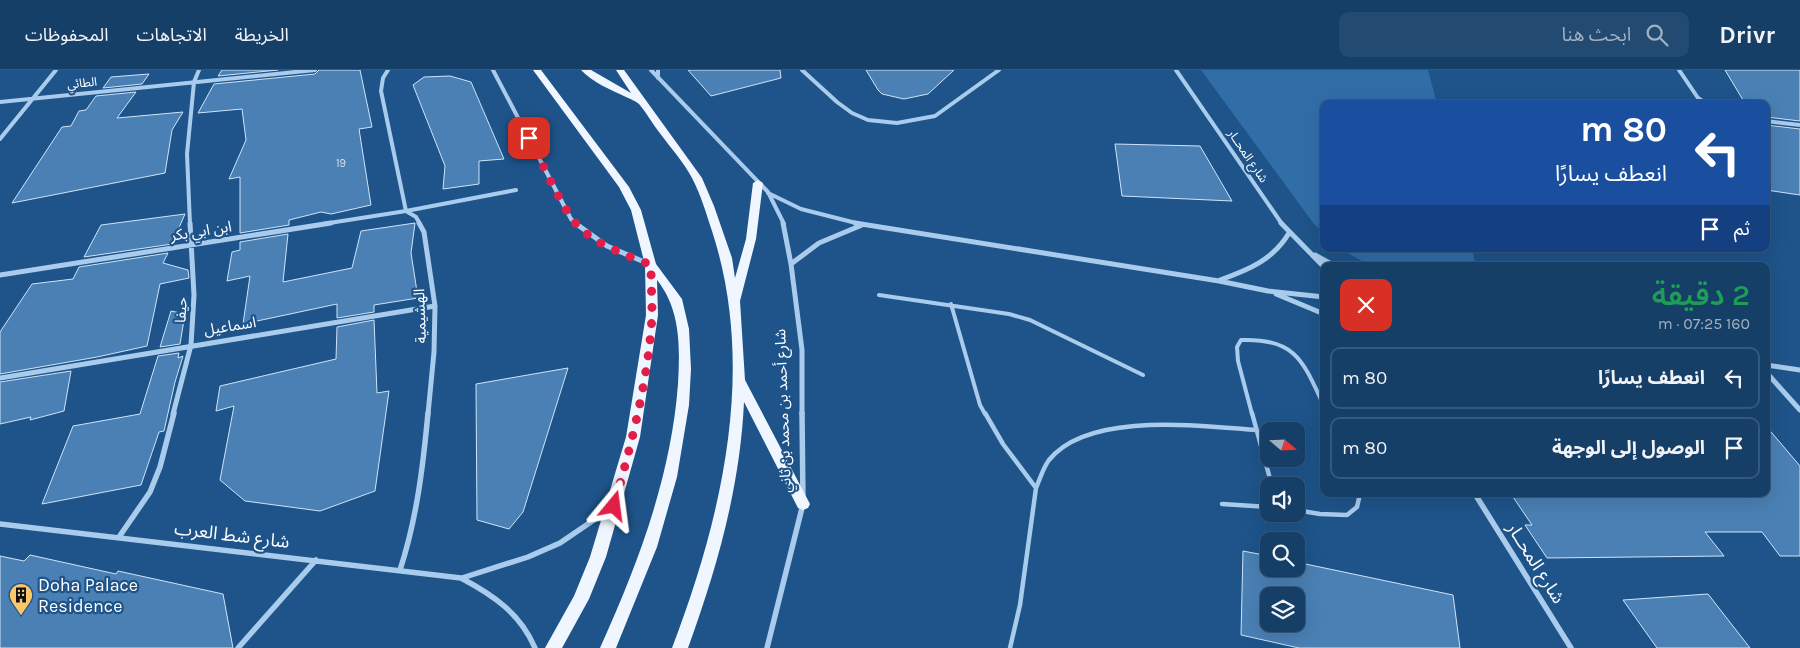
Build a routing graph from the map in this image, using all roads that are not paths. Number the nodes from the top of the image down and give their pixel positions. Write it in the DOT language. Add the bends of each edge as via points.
graph roads {
  1 [pos="56,70"];
  2 [pos="199,70"];
  3 [pos="315,70"];
  4 [pos="388,70"];
  5 [pos="493,70"];
  6 [pos="537,70"];
  7 [pos="586,70"];
  8 [pos="620,70"];
  9 [pos="651,70"];
  10 [pos="658,70"];
  11 [pos="802,70"];
  12 [pos="999,70"];
  13 [pos="1176,70"];
  14 [pos="1679,70"];
  15 [pos="658,78"];
  16 [pos="194,82"];
  17 [pos="32,99"];
  18 [pos="1701,100"];
  19 [pos="640,101"];
  20 [pos="0,102"];
  21 [pos="1770,121"];
  22 [pos="1800,125"];
  23 [pos="0,139"];
  24 [pos="758,183"];
  25 [pos="516,190"];
  26 [pos="768,192"];
  27 [pos="406,211"];
  28 [pos="862,225"];
  29 [pos="1289,233"];
  30 [pos="193,245"];
  31 [pos="1308,251"];
  32 [pos="1328,262"];
  33 [pos="1320,263"];
  34 [pos="791,264"];
  35 [pos="651,265"];
  36 [pos="0,275"];
  37 [pos="1219,281"];
  38 [pos="1268,290"];
  39 [pos="879,295"];
  40 [pos="1320,296"];
  41 [pos="735,300"];
  42 [pos="951,304"];
  43 [pos="435,306"];
  44 [pos="1320,312"];
  45 [pos="191,345"];
  46 [pos="1770,366"];
  47 [pos="1800,370"];
  48 [pos="1143,375"];
  49 [pos="1770,376"];
  50 [pos="0,378"];
  51 [pos="740,381"];
  52 [pos="1320,397"];
  53 [pos="1800,410"];
  54 [pos="1256,430"];
  55 [pos="1269,477"];
  56 [pos="1036,488"];
  57 [pos="1359,497"];
  58 [pos="1477,497"];
  59 [pos="803,504"];
  60 [pos="1222,504"];
  61 [pos="614,506"];
  62 [pos="1260,506"];
  63 [pos="1305,512"];
  64 [pos="0,524"];
  65 [pos="119,537"];
  66 [pos="316,560"];
  67 [pos="400,570"];
  68 [pos="461,578"];
  69 [pos="238,648"];
  70 [pos="535,648"];
  71 [pos="553,648"];
  72 [pos="608,648"];
  73 [pos="680,648"];
  74 [pos="767,648"];
  75 [pos="1010,648"];
  76 [pos="1571,648"];
  1 -- 17 [label="street"];
  2 -- 16 [label="street, حيفا"];
  3 -- 16 [label="street, الطائي"];
  4 -- 27 [label="street" via="382,90"];
  5 -- 35 [label="street" via="571,218 600,243"];
  6 -- 35 [label="main road" via="624,187 636,210"];
  7 -- 19 [label="main road"];
  8 -- 19 [label="main road"];
  9 -- 15 [label="street, شارع أحمد بن محمد بن ثاني"];
  10 -- 15 [label="street"];
  11 -- 12 [label="street" via="859,117 893,123 935,116"];
  13 -- 29 [label="street, شارع المحــار"];
  14 -- 18 [label="street"];
  15 -- 24 [label="street, شارع أحمد بن محمد بن ثاني"];
  16 -- 17 [label="street, الطائي"];
  16 -- 30 [label="street, حيفا" via="187,154"];
  17 -- 20 [label="street, الطائي"];
  17 -- 23 [label="street"];
  19 -- 41 [label="main road" via="695,174 725,252"];
  21 -- 22 [label="street"];
  24 -- 26 [label="street, شارع أحمد بن محمد بن ثاني"];
  24 -- 41 [label="main road" via="751,240"];
  25 -- 27 [label="street, ابن ابي بكر"];
  26 -- 28 [label="street" via="820,216"];
  26 -- 34 [label="street, شارع أحمد بن محمد بن ثاني" via="783,221"];
  27 -- 30 [label="street, ابن ابي بكر"];
  27 -- 43 [label="street, الهشيمية" via="416,217 424,232"];
  28 -- 34 [label="street" via="819,243"];
  28 -- 37 [label="street"];
  29 -- 31 [label="street, شارع المحــار"];
  29 -- 37 [label="street" via="1285,242 1264,261"];
  30 -- 36 [label="street, ابن ابي بكر"];
  30 -- 45 [label="street, حيفا"];
  31 -- 32 [label="street, شارع المحــار"];
  31 -- 33 [label="street, شارع المحــار"];
  34 -- 59 [label="street, شارع أحمد بن محمد بن ثاني" via="802,350"];
  35 -- 61 [label="main road" via="652,315 647,354 633,437"];
  35 -- 72 [label="main road" via="674,295 679,308 685,348 684,399 653,535"];
  37 -- 38 [label="street"];
  38 -- 40 [label="street"];
  38 -- 44 [label="street"];
  39 -- 42 [label="lane"];
  41 -- 51 [label="main road"];
  42 -- 48 [label="lane" via="1030,320"];
  42 -- 56 [label="lane" via="980,405"];
  43 -- 45 [label="street, اسماعيل"];
  43 -- 67 [label="street, الهشيمية" via="434,352 420,484 410,539"];
  45 -- 50 [label="street, اسماعيل"];
  45 -- 65 [label="street, حيفا" via="160,467 150,492"];
  46 -- 47 [label="street"];
  49 -- 53 [label="street"];
  51 -- 59 [label="main road"];
  51 -- 73 [label="main road" via="723,509"];
  52 -- 54 [label="lane" via="1293,352 1279,342 1260,338 1241,340 1237,347 1238,361"];
  54 -- 55 [label="lane"];
  54 -- 56 [label="lane" via="1164,424 1100,430 1070,442 1050,460"];
  56 -- 75 [label="lane" via="1020,605"];
  57 -- 63 [label="lane" via="1357,508 1347,515"];
  58 -- 76 [label="street, شارع المحــار"];
  59 -- 74 [label="street, شارع أحمد بن محمد بن ثاني"];
  60 -- 62 [label="lane"];
  61 -- 68 [label="street, شارع شط العرب" via="588,525 536,554"];
  61 -- 71 [label="main road" via="581,599"];
  64 -- 65 [label="street, شارع شط العرب"];
  65 -- 66 [label="street, شارع شط العرب"];
  66 -- 67 [label="street, شارع شط العرب"];
  66 -- 69 [label="street"];
  67 -- 68 [label="street, شارع شط العرب"];
  68 -- 70 [label="street, شارع شط العرب" via="485,590 513,612"];
}
